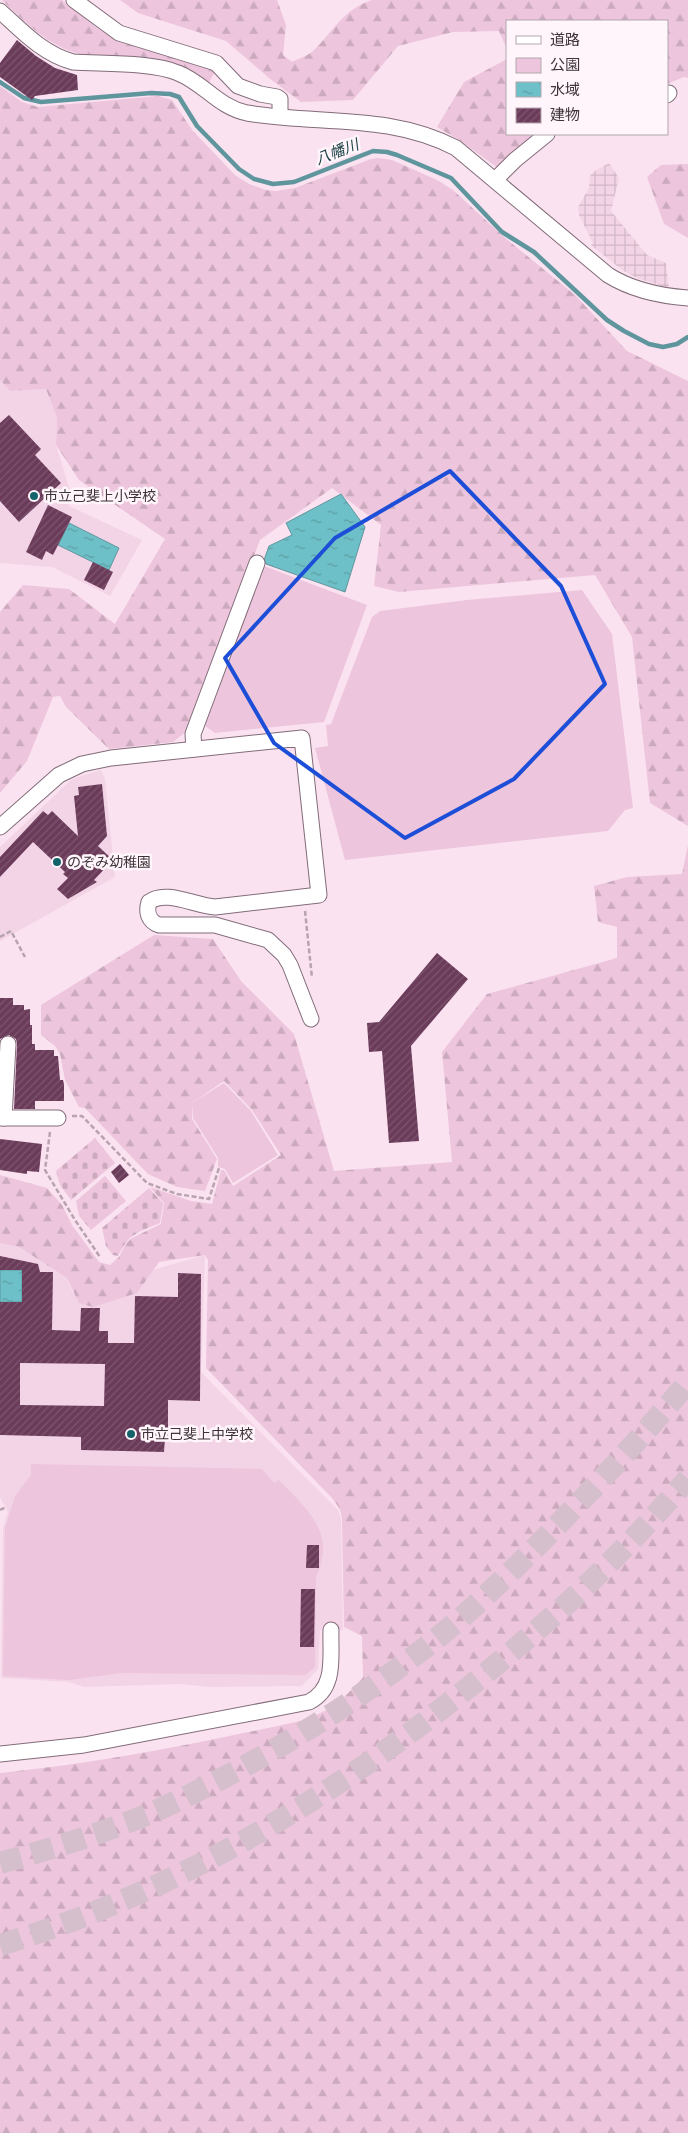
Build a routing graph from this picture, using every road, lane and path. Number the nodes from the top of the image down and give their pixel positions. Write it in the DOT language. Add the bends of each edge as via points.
graph roads {
  1 [pos="74,0"];
  2 [pos="0,10"];
  3 [pos="280,116"];
  4 [pos="546,135"];
  5 [pos="495,180"];
  6 [pos="688,298"];
  7 [pos="258,563"];
  8 [pos="194,749"];
  9 [pos="0,827"];
  10 [pos="306,917"];
  11 [pos="0,937"];
  12 [pos="25,957"];
  13 [pos="312,975"];
  14 [pos="311,1019"];
  15 [pos="8,1044"];
  16 [pos="82,1116"];
  17 [pos="2,1118"];
  18 [pos="54,1118"];
  19 [pos="219,1168"];
  20 [pos="100,1257"];
  21 [pos="6,1507"];
  22 [pos="0,1510"];
  23 [pos="331,1630"];
  24 [pos="0,1754"];
  1 -- 3 [label="street" via="119,33 216,63 238,86 277,97 280,99"];
  2 -- 3 [label="street" via="35,42 63,60 172,70 226,106"];
  3 -- 5 [label="street" via="362,122 434,136 456,148"];
  4 -- 5 [label="street"];
  5 -- 6 [label="street" via="618,282 641,290"];
  7 -- 8 [label="street" via="193,734"];
  8 -- 9 [label="street" via="111,758 70,768 53,779"];
  8 -- 14 [label="street" via="302,738 319,895 215,907 160,896 149,902 147,913 159,926 215,925 268,940 287,960"];
  10 -- 13 [label="path"];
  11 -- 12 [label="path" via="10,931"];
  15 -- 17 [label="street"];
  16 -- 19 [label="path" via="147,1183 177,1194 209,1199"];
  17 -- 18 [label="street"];
  18 -- 20 [label="path" via="45,1170"];
  21 -- 22 [label="path"];
  23 -- 24 [label="street" via="329,1682 321,1695 309,1702 84,1745"];
}
